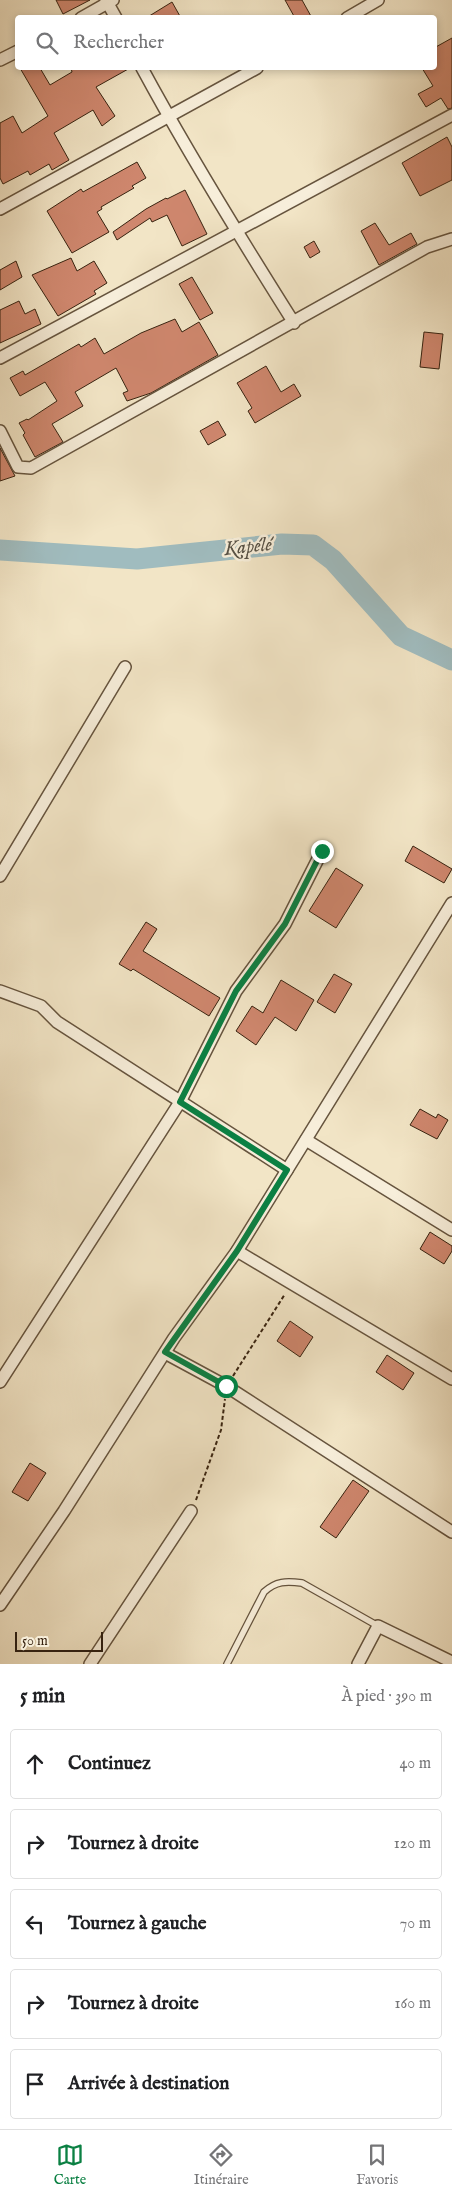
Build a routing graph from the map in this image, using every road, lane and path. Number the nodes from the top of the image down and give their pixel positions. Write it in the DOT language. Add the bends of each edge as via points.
graph roads {
  1 [pos="378,0"];
  2 [pos="109,1"];
  3 [pos="86,15"];
  4 [pos="115,15"];
  5 [pos="352,15"];
  6 [pos="15,52"];
  7 [pos="0,60"];
  8 [pos="143,70"];
  9 [pos="253,70"];
  10 [pos="452,115"];
  11 [pos="168,117"];
  12 [pos="0,209"];
  13 [pos="236,232"];
  14 [pos="452,239"];
  15 [pos="294,324"];
  16 [pos="0,358"];
  17 [pos="0,432"];
  18 [pos="125,667"];
  19 [pos="322,851"];
  20 [pos="0,876"];
  21 [pos="451,906"];
  22 [pos="0,992"];
  23 [pos="180,1102"];
  24 [pos="306,1140"];
  25 [pos="287,1170"];
  26 [pos="452,1230"];
  27 [pos="237,1251"];
  28 [pos="165,1352"];
  29 [pos="452,1379"];
  30 [pos="0,1382"];
  31 [pos="192,1511"];
  32 [pos="452,1532"];
  33 [pos="0,1605"];
  34 [pos="378,1626"];
  35 [pos="452,1662"];
  36 [pos="90,1664"];
  37 [pos="227,1664"];
  38 [pos="358,1664"];
  1 -- 5 [label="street"];
  2 -- 3 [label="street"];
  2 -- 4 [label="street"];
  6 -- 7 [label="street"];
  8 -- 11 [label="street"];
  9 -- 11 [label="street"];
  10 -- 13 [label="street"];
  11 -- 12 [label="street"];
  11 -- 13 [label="street"];
  13 -- 15 [label="street"];
  13 -- 16 [label="street"];
  14 -- 15 [label="street" via="427,247"];
  15 -- 17 [label="street" via="31,468 18,466"];
  18 -- 20 [label="street"];
  19 -- 23 [label="street" via="285,924 236,991"];
  21 -- 24 [label="street"];
  22 -- 23 [label="street" via="41,1006 57,1022"];
  23 -- 25 [label="street"];
  23 -- 30 [label="street"];
  24 -- 25 [label="street"];
  24 -- 26 [label="street"];
  25 -- 27 [label="street"];
  27 -- 28 [label="street"];
  27 -- 29 [label="street"];
  28 -- 32 [label="street" via="226,1386"];
  28 -- 33 [label="street"];
  31 -- 36 [label="street"];
  34 -- 35 [label="street"];
  34 -- 37 [label="lane" via="302,1583 274,1584 264,1592"];
  34 -- 38 [label="street"];
}
